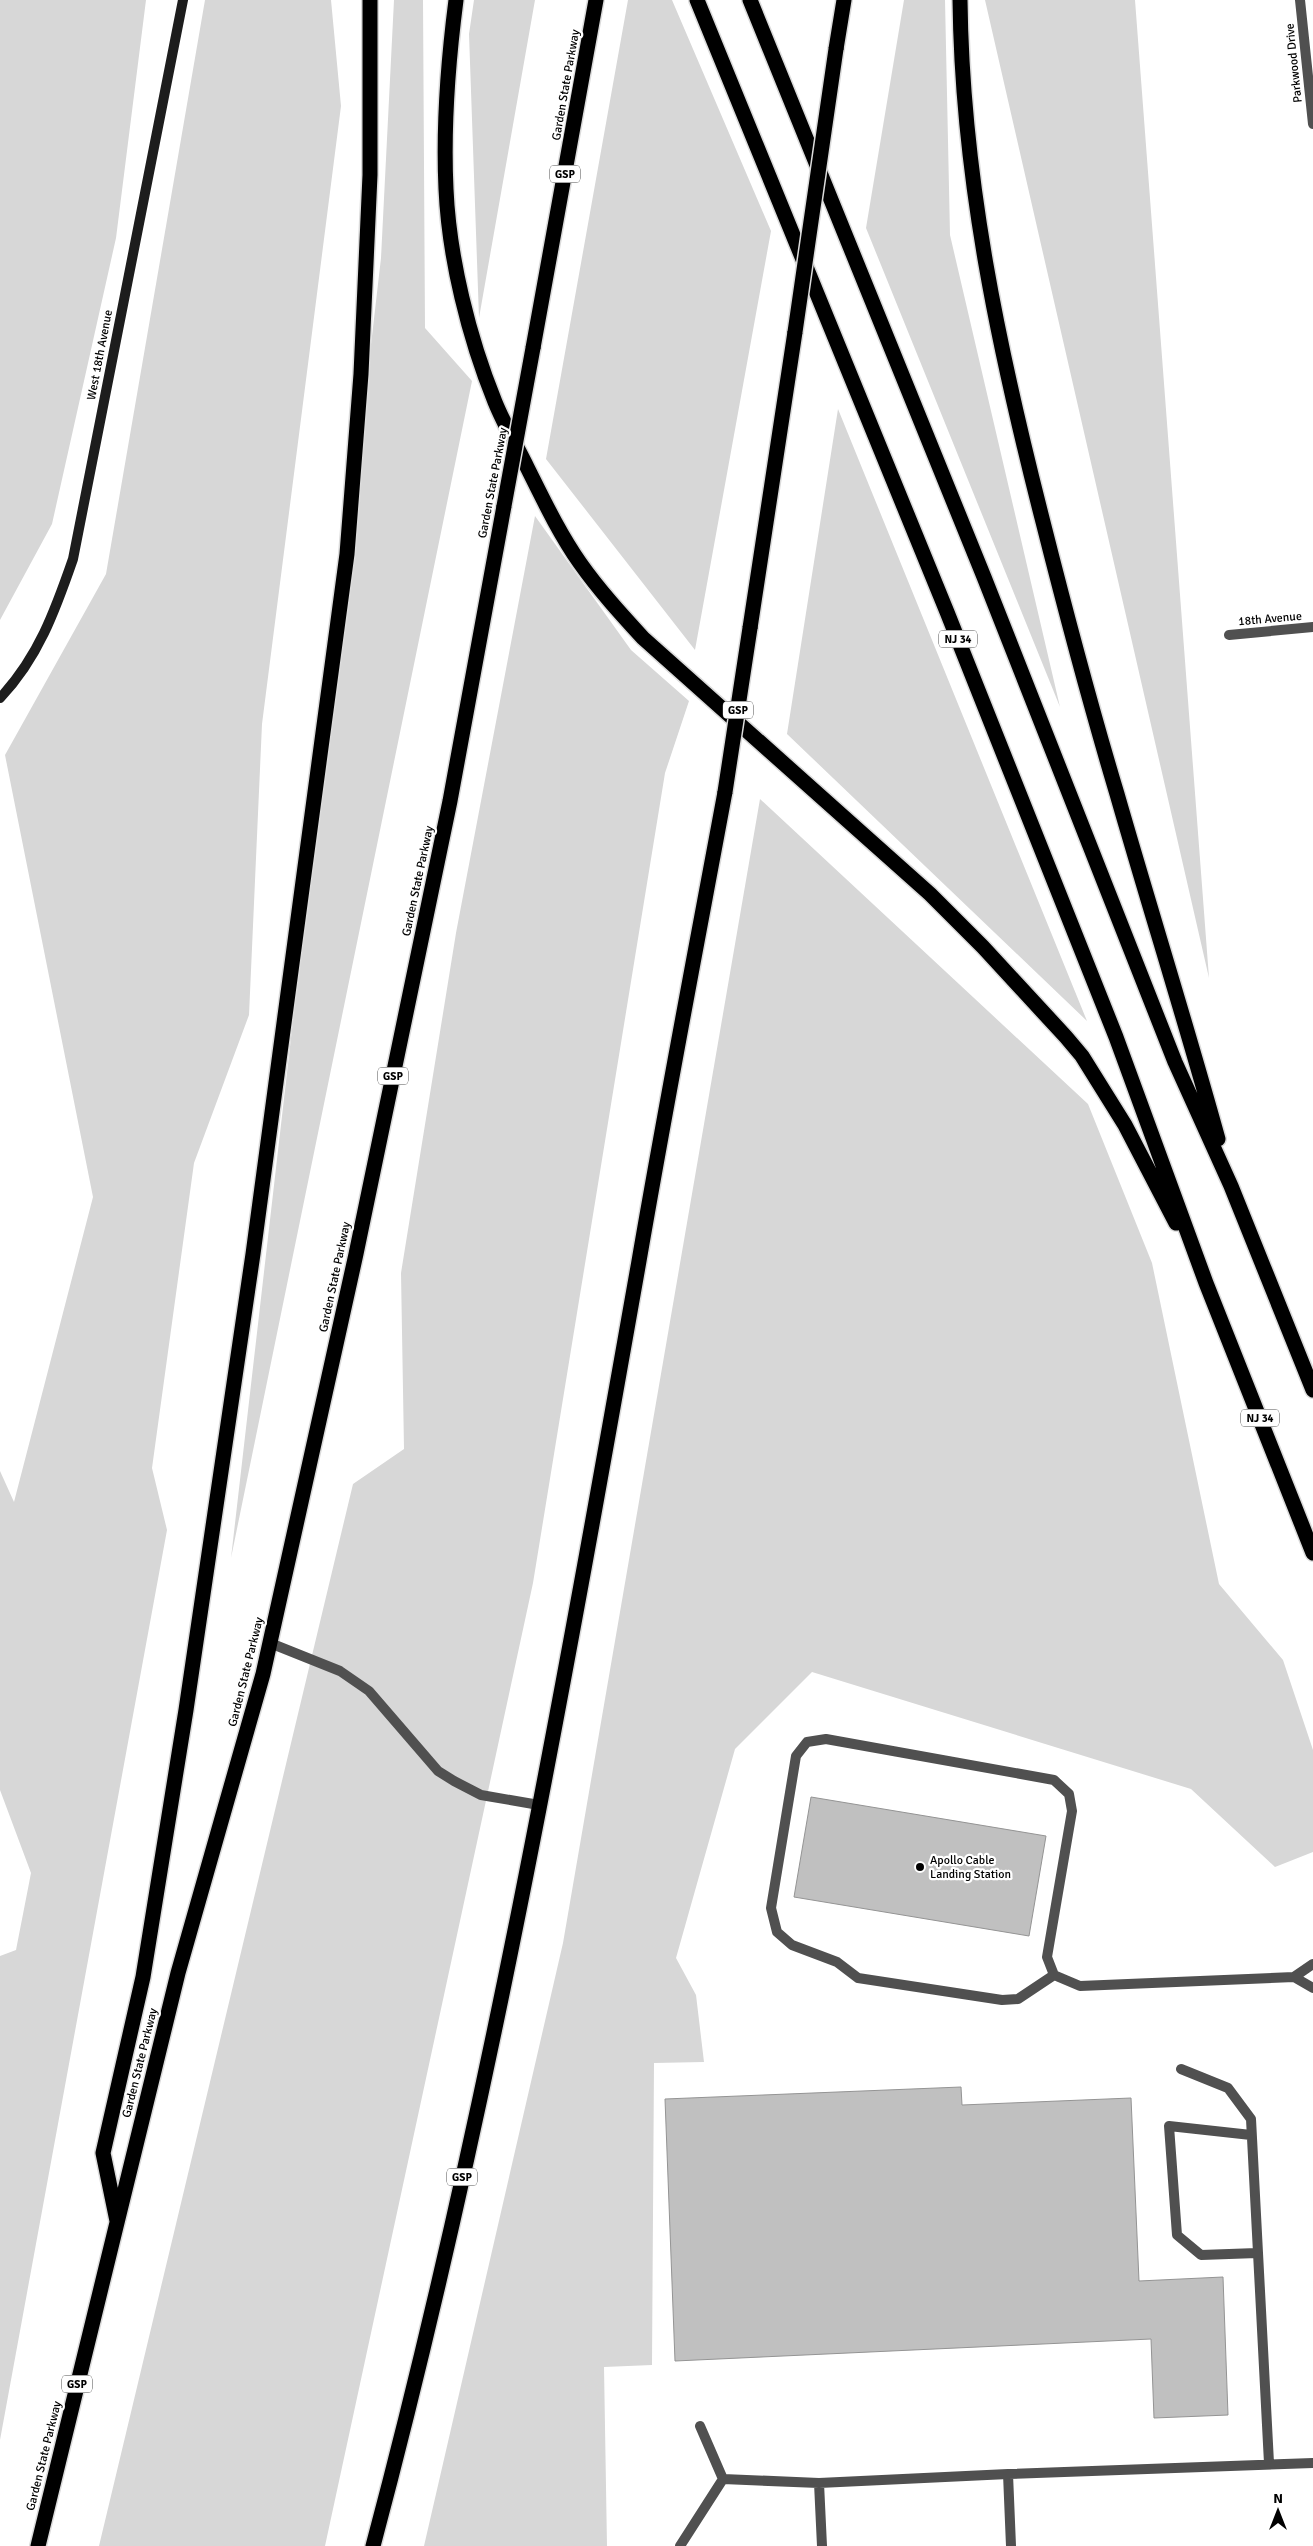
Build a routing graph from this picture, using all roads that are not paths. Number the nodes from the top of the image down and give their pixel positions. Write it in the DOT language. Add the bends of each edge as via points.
graph roads {
  1 [pos="183,0"];
  2 [pos="370,0"];
  3 [pos="456,0"];
  4 [pos="596,0"];
  5 [pos="697,0"];
  6 [pos="750,0"];
  7 [pos="844,0"];
  8 [pos="960,0"];
  9 [pos="1300,0"];
  10 [pos="1313,124"];
  11 [pos="1313,627"];
  12 [pos="1230,635"];
  13 [pos="0,698"];
  14 [pos="1231,1186"];
  15 [pos="1206,1283"];
  16 [pos="1313,1390"];
  17 [pos="1313,1553"];
  18 [pos="270,1643"];
  19 [pos="540,1805"];
  20 [pos="1313,1964"];
  21 [pos="1054,1975"];
  22 [pos="1294,1977"];
  23 [pos="1313,1988"];
  24 [pos="1180,2069"];
  25 [pos="1251,2135"];
  26 [pos="117,2222"];
  27 [pos="1257,2253"];
  28 [pos="700,2426"];
  29 [pos="1270,2463"];
  30 [pos="1313,2463"];
  31 [pos="1008,2474"];
  32 [pos="724,2478"];
  33 [pos="819,2484"];
  34 [pos="38,2546"];
  35 [pos="373,2546"];
  36 [pos="680,2546"];
  37 [pos="822,2546"];
  38 [pos="1012,2546"];
  1 -- 13 [label="street, West 18th Avenue" via="73,559 41,642"];
  2 -- 26 [label="highway" via="369,185 361,374 347,554 253,1254 186,1710 143,1977 103,2153"];
  3 -- 15 [label="highway" via="446,137 446,190 451,238 472,335 495,403 549,511 579,561 643,638 930,894 1066,1037 1082,1056 1126,1125"];
  4 -- 18 [label="highway, Garden State Parkway / GSP, bridge" via="446,820 356,1254"];
  5 -- 15 [label="highway, NJ 34" via="1021,797 1116,1037"];
  6 -- 14 [label="highway" via="984,577 1175,1062"];
  7 -- 19 [label="highway, GSP, bridge" via="725,792"];
  8 -- 14 [label="highway" via="964,105 972,178 984,262 1015,411 1116,793 1195,1053"];
  9 -- 10 [label="street, Parkwood Drive"];
  11 -- 12 [label="street, 18th Avenue"];
  14 -- 16 [label="highway"];
  15 -- 17 [label="highway, NJ 34"];
  18 -- 19 [label="street" via="340,1672 369,1691 438,1771 454,1781 481,1795"];
  18 -- 26 [label="highway, Garden State Parkway / GSP" via="178,1973"];
  19 -- 35 [label="highway, GSP" via="481,2090 428,2325"];
  20 -- 22 [label="street"];
  21 -- 21 [label="street" via="1046,1957 1072,1811 1069,1794 1054,1780 1036,1775 826,1739 807,1742 796,1756 772,1899 771,1908 778,1932 792,1945 838,1962 858,1978 877,1981 1002,2000 1018,1999"];
  21 -- 22 [label="street" via="1080,1986"];
  22 -- 23 [label="street"];
  24 -- 25 [label="street" via="1228,2088 1250,2119"];
  25 -- 27 [label="street"];
  25 -- 27 [label="street" via="1170,2126 1177,2235 1201,2255"];
  26 -- 34 [label="highway, Garden State Parkway / GSP"];
  27 -- 29 [label="street"];
  28 -- 32 [label="street"];
  29 -- 30 [label="street"];
  29 -- 31 [label="street"];
  31 -- 33 [label="street"];
  31 -- 38 [label="street"];
  32 -- 33 [label="street"];
  32 -- 36 [label="street"];
  33 -- 37 [label="street"];
}
